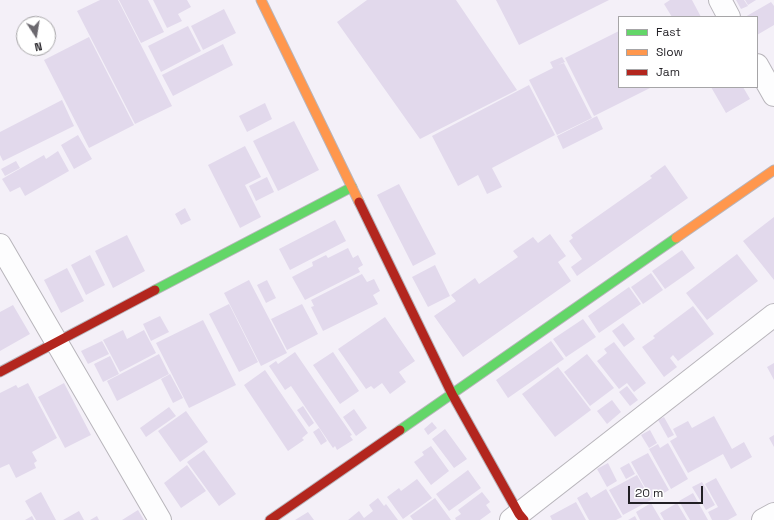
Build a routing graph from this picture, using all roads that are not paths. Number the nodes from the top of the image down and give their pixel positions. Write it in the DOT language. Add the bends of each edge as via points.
graph roads {
  1 [pos="261,0"];
  2 [pos="720,0"];
  3 [pos="728,16"];
  4 [pos="758,68"];
  5 [pos="774,95"];
  6 [pos="774,170"];
  7 [pos="352,188"];
  8 [pos="0,244"];
  9 [pos="774,315"];
  10 [pos="57,342"];
  11 [pos="0,372"];
  12 [pos="452,394"];
  13 [pos="774,514"];
  14 [pos="518,518"];
  15 [pos="160,520"];
  16 [pos="270,520"];
  17 [pos="763,520"];
  1 -- 7 [label="street"];
  2 -- 3 [label="street"];
  4 -- 5 [label="street"];
  6 -- 12 [label="street"];
  7 -- 10 [label="street"];
  7 -- 12 [label="street"];
  8 -- 10 [label="street"];
  9 -- 14 [label="street"];
  10 -- 11 [label="street"];
  10 -- 15 [label="street"];
  12 -- 14 [label="street"];
  12 -- 16 [label="street"];
  13 -- 17 [label="street"];
}
